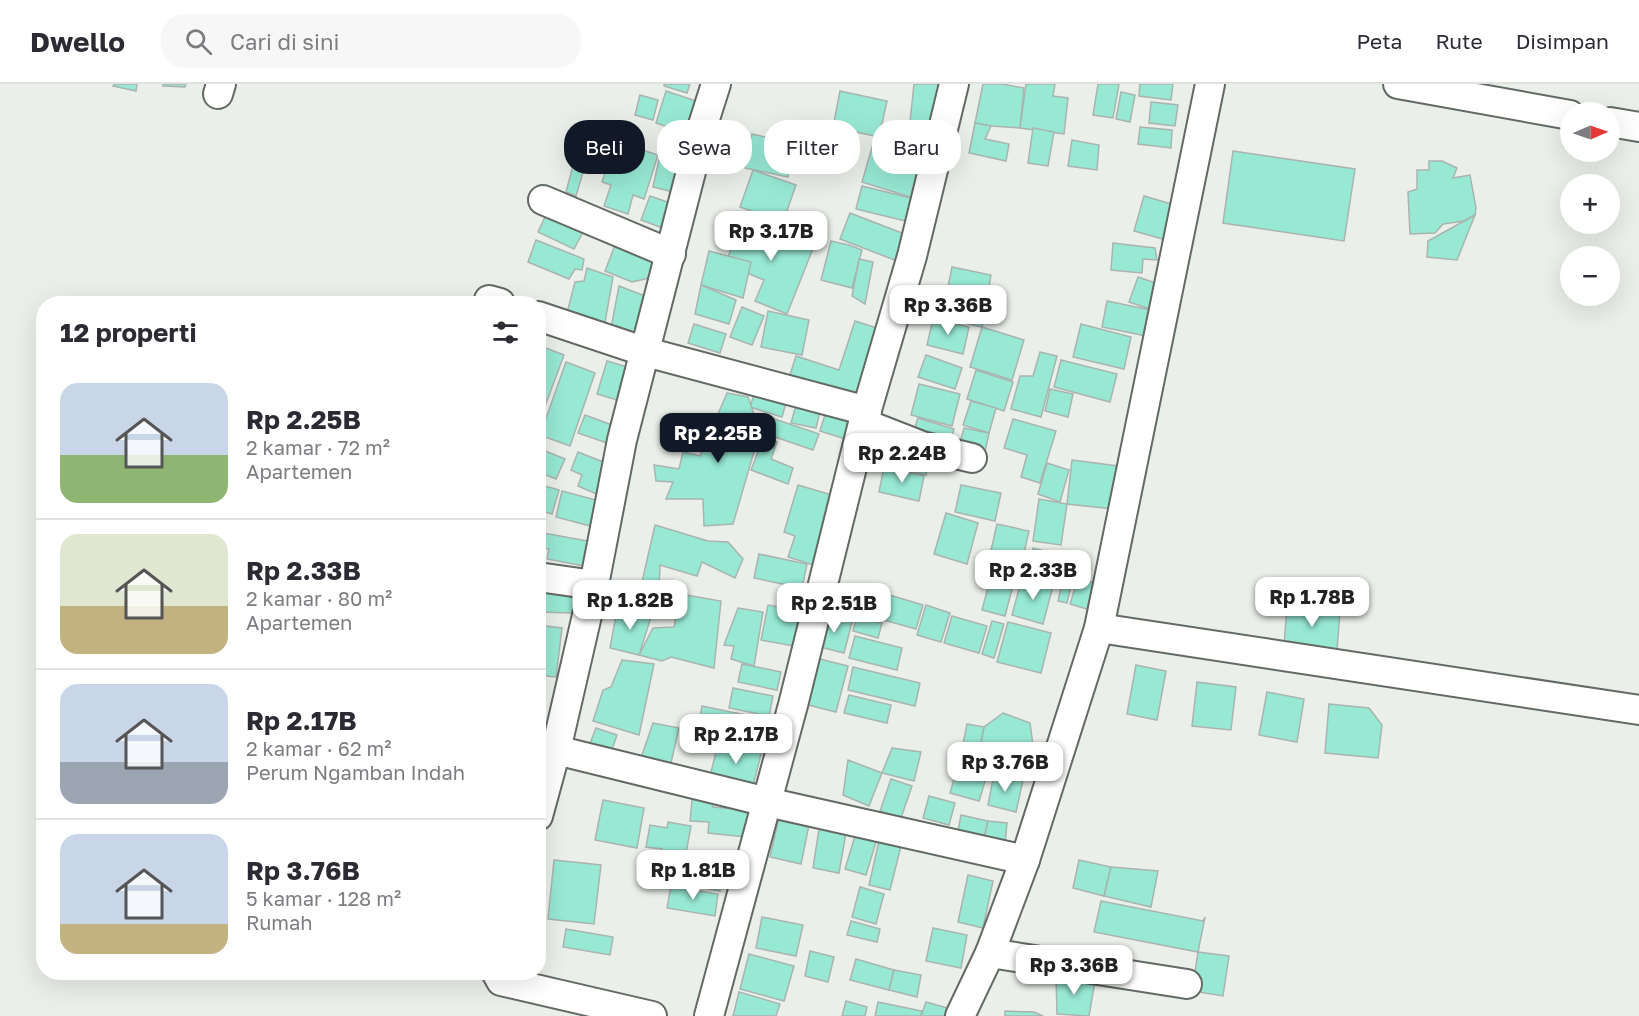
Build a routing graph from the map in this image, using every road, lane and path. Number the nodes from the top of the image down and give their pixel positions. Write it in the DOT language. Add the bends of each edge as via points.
graph roads {
  1 [pos="716,84"];
  2 [pos="954,84"];
  3 [pos="1210,84"];
  4 [pos="1398,84"];
  5 [pos="1560,113"];
  6 [pos="1620,124"];
  7 [pos="1639,127"];
  8 [pos="543,200"];
  9 [pos="671,254"];
  10 [pos="546,319"];
  11 [pos="646,352"];
  12 [pos="865,417"];
  13 [pos="972,458"];
  14 [pos="546,577"];
  15 [pos="594,585"];
  16 [pos="1099,628"];
  17 [pos="1639,710"];
  18 [pos="552,731"];
  19 [pos="546,767"];
  20 [pos="767,802"];
  21 [pos="1025,860"];
  22 [pos="990,953"];
  23 [pos="500,980"];
  24 [pos="1187,984"];
  25 [pos="652,1016"];
  26 [pos="709,1016"];
  27 [pos="960,1016"];
  1 -- 9 [label="street"];
  2 -- 12 [label="street" via="912,256"];
  3 -- 16 [label="street"];
  4 -- 5 [label="street"];
  6 -- 7 [label="street"];
  8 -- 9 [label="street"];
  9 -- 11 [label="street"];
  10 -- 11 [label="street"];
  11 -- 12 [label="street"];
  11 -- 15 [label="street" via="622,440"];
  12 -- 13 [label="street" via="922,446"];
  12 -- 20 [label="street"];
  14 -- 15 [label="street"];
  15 -- 18 [label="street"];
  16 -- 17 [label="street"];
  16 -- 21 [label="street"];
  18 -- 19 [label="street"];
  18 -- 20 [label="street"];
  20 -- 21 [label="street"];
  20 -- 26 [label="street"];
  21 -- 22 [label="street"];
  22 -- 24 [label="street"];
  22 -- 27 [label="street"];
  23 -- 25 [label="street"];
}
